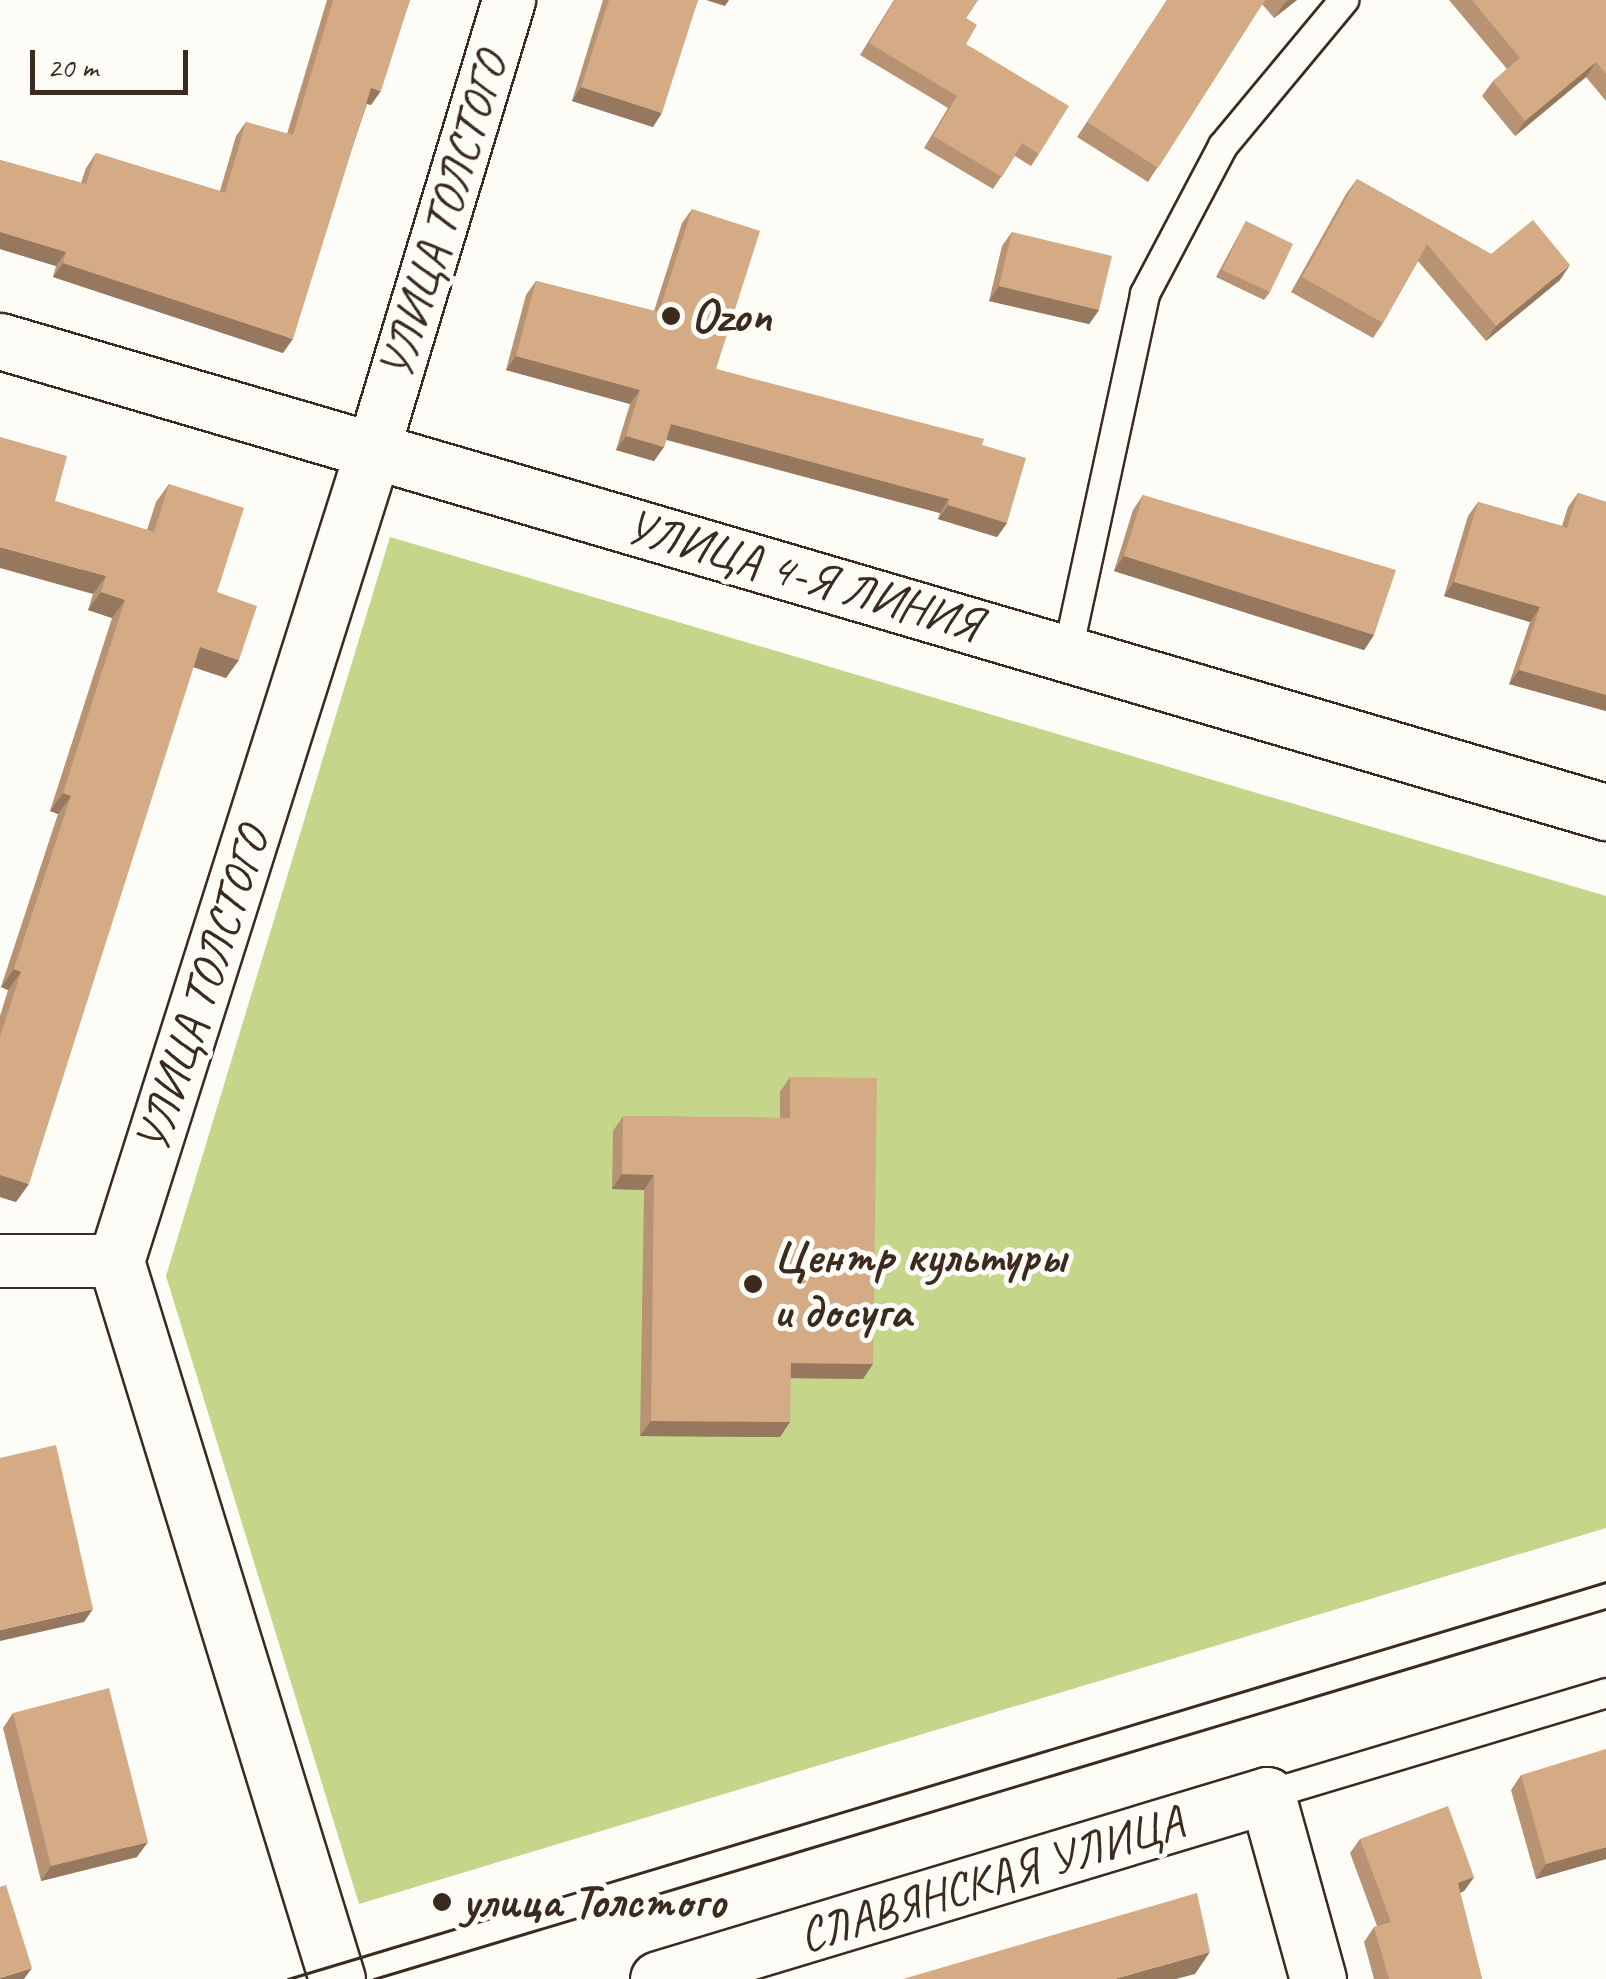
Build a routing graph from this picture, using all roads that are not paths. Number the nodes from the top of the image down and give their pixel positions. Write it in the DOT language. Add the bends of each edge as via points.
graph roads {
  1 [pos="509,0"];
  2 [pos="1344,0"];
  3 [pos="0,341"];
  4 [pos="373,452"];
  5 [pos="1068,651"];
  6 [pos="1606,812"];
  7 [pos="0,1262"];
  8 [pos="116,1262"];
  9 [pos="1606,1693"];
  10 [pos="1267,1795"];
  11 [pos="337,1979"];
  12 [pos="658,1979"];
  13 [pos="1318,1979"];
  1 -- 4 [label="street, УЛИЦА ТОЛСТОГО"];
  2 -- 5 [label="lane" via="1223,146 1145,294"];
  3 -- 4 [label="street, УЛИЦА 4-Я ЛИНИЯ"];
  4 -- 5 [label="street, УЛИЦА 4-Я ЛИНИЯ"];
  4 -- 8 [label="street, УЛИЦА ТОЛСТОГО"];
  5 -- 6 [label="street, УЛИЦА 4-Я ЛИНИЯ"];
  7 -- 8 [label="street"];
  8 -- 11 [label="street"];
  9 -- 10 [label="lane"];
  10 -- 12 [label="street, СЛАВЯНСКАЯ УЛИЦА"];
  10 -- 13 [label="street"];
}
